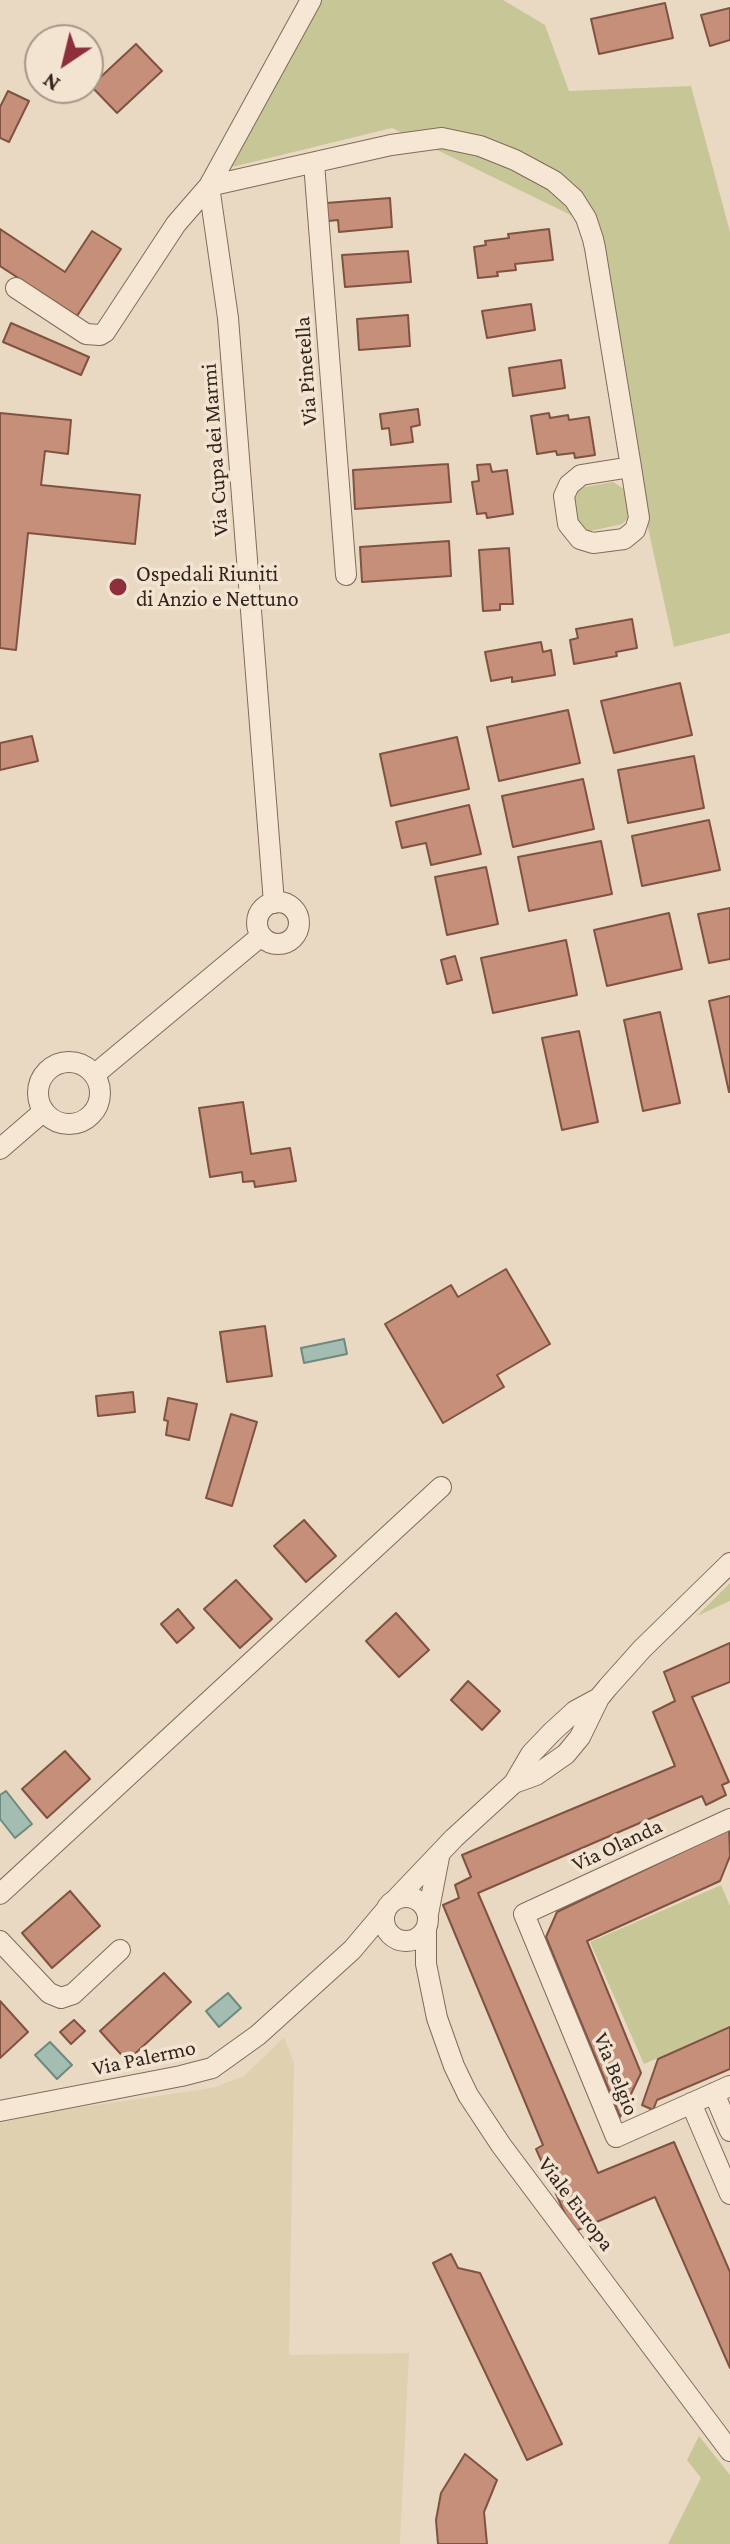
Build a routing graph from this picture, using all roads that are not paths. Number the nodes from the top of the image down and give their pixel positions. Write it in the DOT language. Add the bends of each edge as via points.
graph roads {
  1 [pos="311,0"];
  2 [pos="314,163"];
  3 [pos="209,186"];
  4 [pos="16,288"];
  5 [pos="631,467"];
  6 [pos="346,575"];
  7 [pos="274,903"];
  8 [pos="261,936"];
  9 [pos="94,1075"];
  10 [pos="44,1111"];
  11 [pos="0,1149"];
  12 [pos="441,1487"];
  13 [pos="730,1563"];
  14 [pos="730,1819"];
  15 [pos="439,1857"];
  16 [pos="0,1894"];
  17 [pos="390,1906"];
  18 [pos="524,1914"];
  19 [pos="427,1922"];
  20 [pos="401,1940"];
  21 [pos="0,1941"];
  22 [pos="120,1950"];
  23 [pos="352,1950"];
  24 [pos="426,1964"];
  25 [pos="722,2090"];
  26 [pos="691,2103"];
  27 [pos="0,2111"];
  28 [pos="730,2131"];
  29 [pos="730,2194"];
  30 [pos="730,2451"];
  1 -- 3 [label="street"];
  2 -- 3 [label="street"];
  2 -- 5 [label="street" via="442,138 473,143 515,160 574,199 593,239"];
  2 -- 6 [label="street, Via Pinetella"];
  3 -- 4 [label="street" via="176,224 100,335 81,332"];
  3 -- 7 [label="street, Via Cupa dei Marmi" via="228,318"];
  7 -- 8 [label="street" via="258,916"];
  7 -- 8 [label="street" via="293,908 299,927 292,939 280,944"];
  8 -- 9 [label="street"];
  9 -- 10 [label="street" via="78,1064 50,1069 38,1094"];
  9 -- 10 [label="street" via="99,1103 88,1118 60,1123"];
  10 -- 11 [label="street"];
  12 -- 16 [label="street"];
  13 -- 15 [label="street" via="599,1698 575,1711 546,1738 514,1783"];
  14 -- 18 [label="street, Via Olanda"];
  15 -- 17 [label="street"];
  15 -- 19 [label="street, Viale Europa"];
  17 -- 19 [label="street" via="415,1899"];
  17 -- 20 [label="street" via="384,1918 387,1930"];
  17 -- 23 [label="street, Via Palermo"];
  18 -- 26 [label="street, Via Belgio" via="616,2137"];
  19 -- 20 [label="street" via="417,1938"];
  19 -- 24 [label="street, Viale Europa"];
  20 -- 23 [label="street, Via Palermo"];
  20 -- 24 [label="street, Viale Europa"];
  21 -- 22 [label="street" via="49,1993 61,1998 73,1994"];
  23 -- 27 [label="street, Via Palermo" via="246,2046 212,2068"];
  24 -- 30 [label="street, Viale Europa" via="443,2037 476,2108"];
  25 -- 26 [label="street, Via Belgio"];
  25 -- 28 [label="street"];
  26 -- 29 [label="street"];
}
